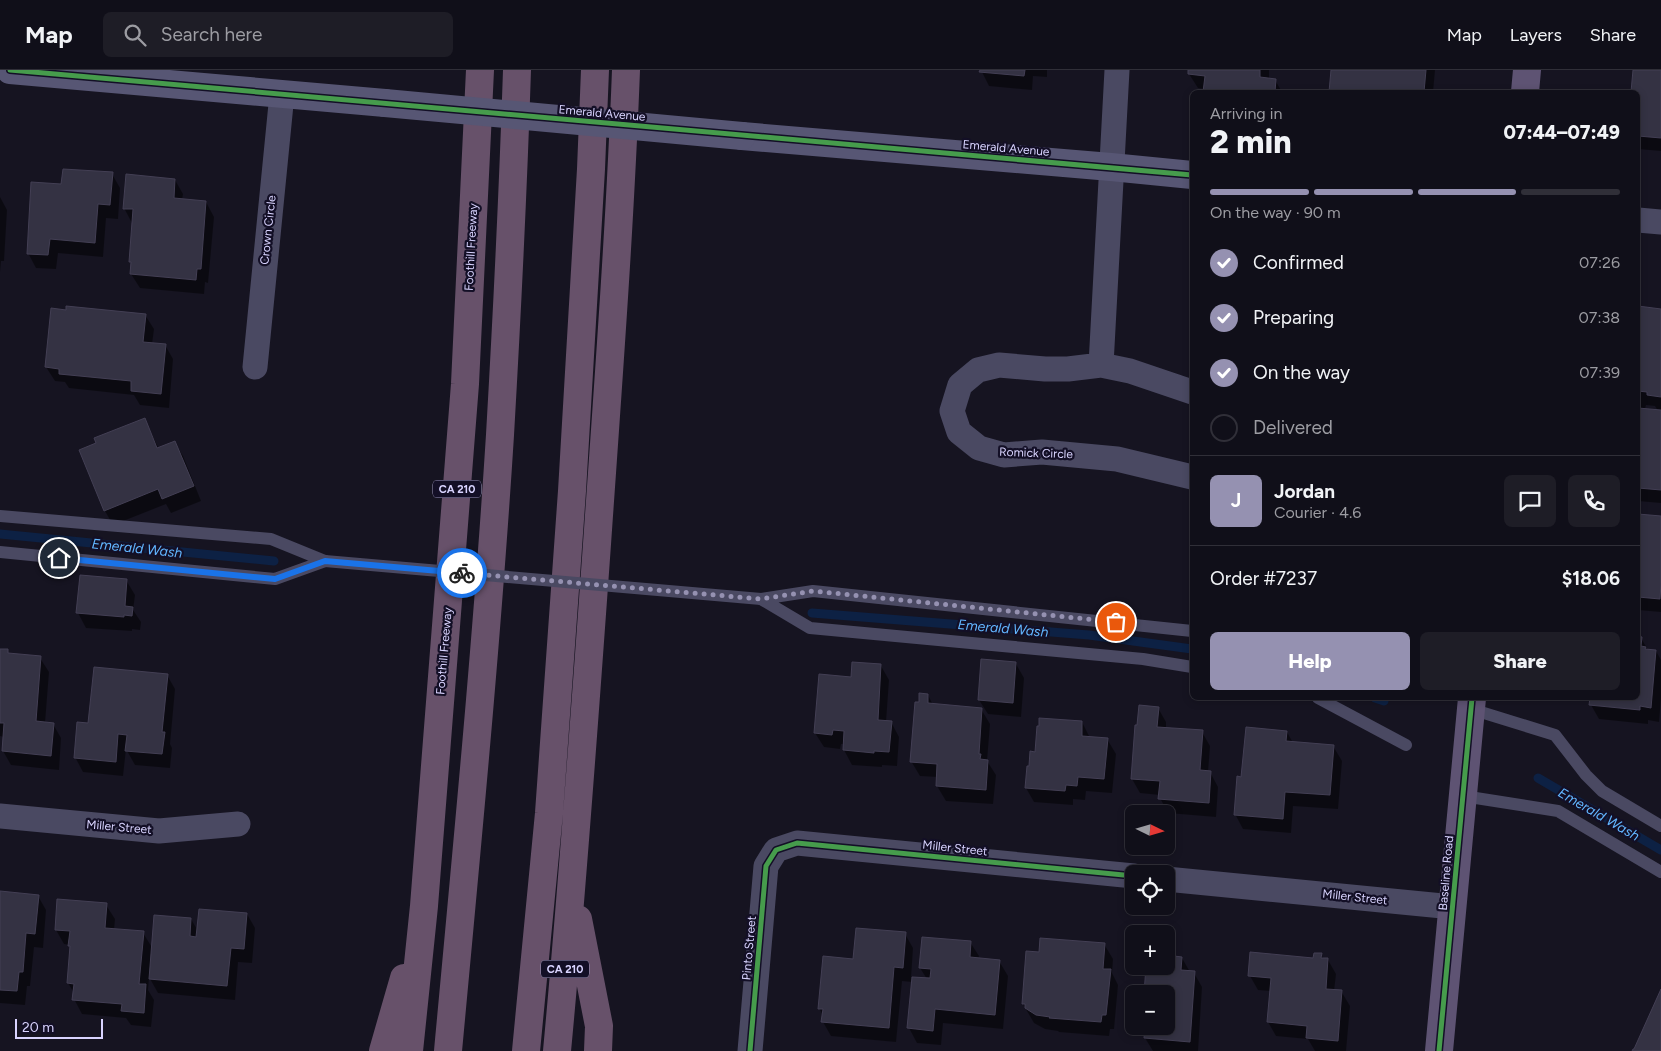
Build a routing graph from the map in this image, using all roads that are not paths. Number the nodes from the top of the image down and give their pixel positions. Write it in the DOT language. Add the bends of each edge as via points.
graph roads {
  1 [pos="10,70"];
  2 [pos="480,70"];
  3 [pos="517,70"];
  4 [pos="595,70"];
  5 [pos="626,70"];
  6 [pos="1117,70"];
  7 [pos="1528,70"];
  8 [pos="1526,90"];
  9 [pos="282,94"];
  10 [pos="1111,167"];
  11 [pos="1190,175"];
  12 [pos="1640,220"];
  13 [pos="1661,222"];
  14 [pos="1101,365"];
  15 [pos="255,367"];
  16 [pos="1190,391"];
  17 [pos="1190,477"];
  18 [pos="0,516"];
  19 [pos="0,552"];
  20 [pos="325,561"];
  21 [pos="761,599"];
  22 [pos="1190,631"];
  23 [pos="1190,667"];
  24 [pos="1322,700"];
  25 [pos="1472,703"];
  26 [pos="1406,745"];
  27 [pos="1463,796"];
  28 [pos="0,816"];
  29 [pos="238,824"];
  30 [pos="1661,826"];
  31 [pos="776,850"];
  32 [pos="1661,872"];
  33 [pos="1125,875"];
  34 [pos="1175,880"];
  35 [pos="572,888"];
  36 [pos="424,906"];
  37 [pos="1454,907"];
  38 [pos="383,1051"];
  39 [pos="410,1051"];
  40 [pos="448,1051"];
  41 [pos="526,1051"];
  42 [pos="557,1051"];
  43 [pos="598,1051"];
  44 [pos="750,1051"];
  45 [pos="1439,1051"];
  1 -- 9 [label="street, Emerald Avenue"];
  2 -- 36 [label="highway, Foothill Freeway / CA 210" via="465,384"];
  3 -- 40 [label="highway" via="500,436"];
  4 -- 41 [label="highway" via="572,501 549,813"];
  5 -- 35 [label="highway, CA 210" via="609,381"];
  6 -- 10 [label="street"];
  7 -- 8 [label="main road"];
  9 -- 10 [label="street, Emerald Avenue, bridge"];
  9 -- 15 [label="street, Crown Circle"];
  10 -- 11 [label="street, Emerald Avenue"];
  10 -- 14 [label="street"];
  12 -- 13 [label="street"];
  14 -- 16 [label="street, Romick Circle"];
  14 -- 17 [label="street, Romick Circle" via="1045,369 999,365 978,370 960,385 952,411 959,432 979,448 1004,455 1042,452 1117,459"];
  18 -- 20 [label="lane" via="271,539"];
  19 -- 20 [label="lane" via="275,579"];
  20 -- 21 [label="lane, bridge"];
  21 -- 22 [label="lane" via="813,591"];
  21 -- 23 [label="lane" via="810,628 1143,659"];
  24 -- 26 [label="lane"];
  25 -- 27 [label="main road, Baseline Road"];
  25 -- 30 [label="lane" via="1555,735 1602,791"];
  27 -- 32 [label="lane" via="1558,810"];
  27 -- 37 [label="main road, Baseline Road"];
  28 -- 29 [label="street, Miller Street" via="159,831"];
  31 -- 33 [label="street, Miller Street" via="797,843"];
  31 -- 44 [label="street, Pinto Street" via="766,866"];
  34 -- 37 [label="street, Miller Street"];
  35 -- 42 [label="highway, CA 210"];
  35 -- 43 [label="highway" via="599,1026"];
  36 -- 38 [label="highway"];
  36 -- 39 [label="highway, Foothill Freeway / CA 210"];
  37 -- 45 [label="main road, Baseline Road"];
}
